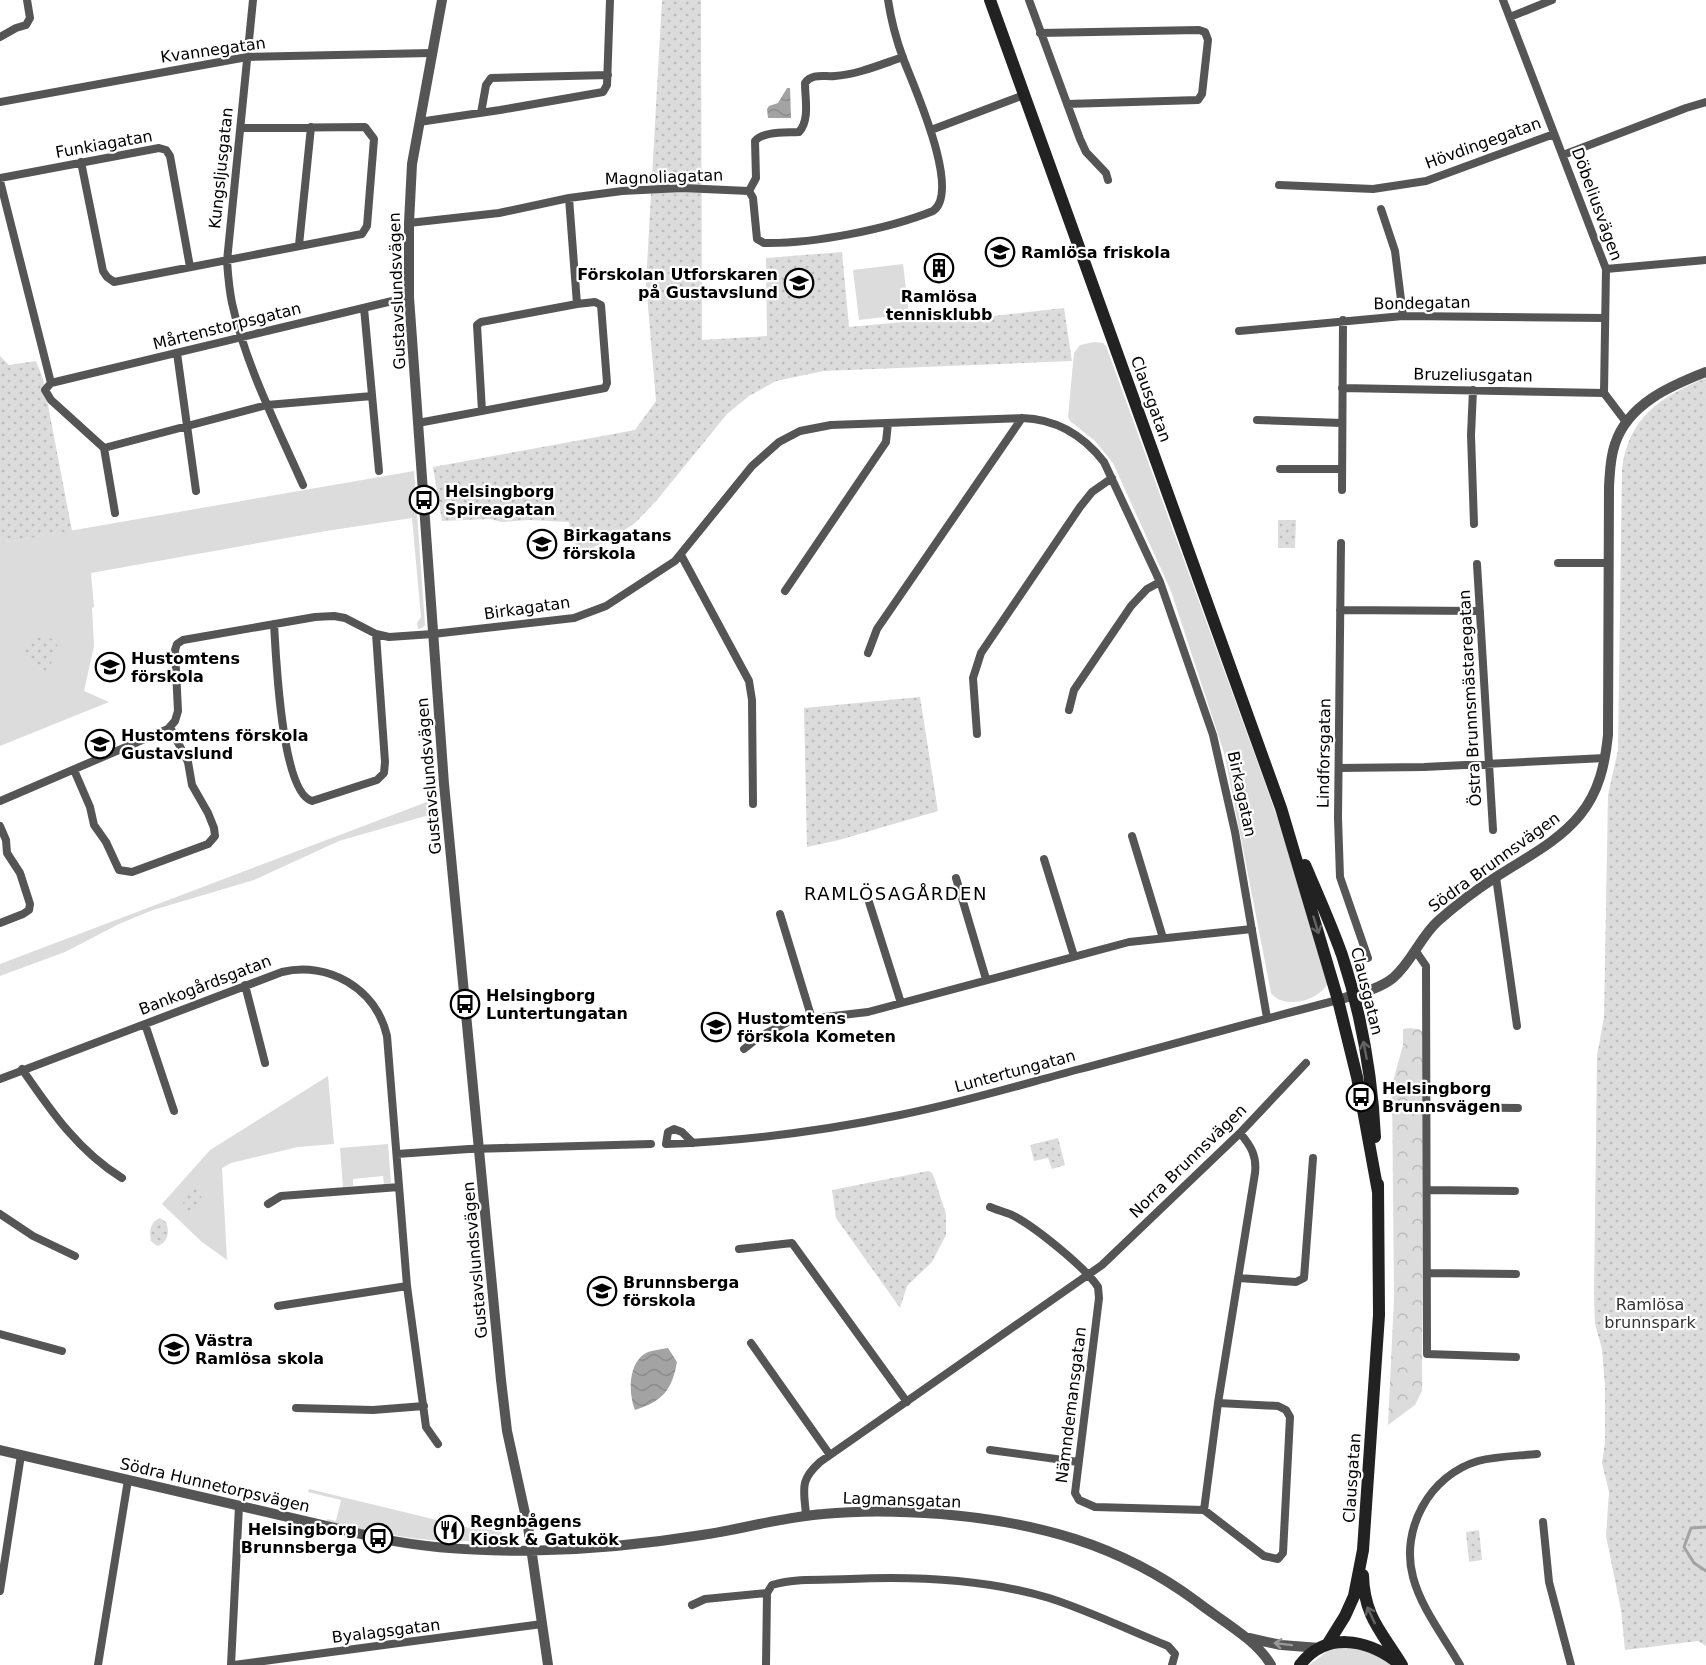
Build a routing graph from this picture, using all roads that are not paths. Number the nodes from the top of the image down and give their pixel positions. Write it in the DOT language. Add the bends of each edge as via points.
graph roads {
  1 [pos="27,0"];
  2 [pos="253,0"];
  3 [pos="442,0"];
  4 [pos="610,0"];
  5 [pos="888,0"];
  6 [pos="990,0"];
  7 [pos="1029,0"];
  8 [pos="1503,0"];
  9 [pos="1552,0"];
  10 [pos="1510,17"];
  11 [pos="1040,33"];
  12 [pos="0,37"];
  13 [pos="432,53"];
  14 [pos="247,57"];
  15 [pos="903,57"];
  16 [pos="608,75"];
  17 [pos="1024,95"];
  18 [pos="0,102"];
  19 [pos="1706,102"];
  20 [pos="1067,104"];
  21 [pos="481,113"];
  22 [pos="419,122"];
  23 [pos="241,128"];
  24 [pos="311,128"];
  25 [pos="931,130"];
  26 [pos="1554,134"];
  27 [pos="1563,155"];
  28 [pos="81,162"];
  29 [pos="0,180"];
  30 [pos="1108,180"];
  31 [pos="1279,185"];
  32 [pos="749,191"];
  33 [pos="569,198"];
  34 [pos="1381,209"];
  35 [pos="408,223"];
  36 [pos="299,245"];
  37 [pos="1706,260"];
  38 [pos="227,261"];
  39 [pos="190,267"];
  40 [pos="1606,268"];
  41 [pos="409,297"];
  42 [pos="577,304"];
  43 [pos="364,308"];
  44 [pos="1403,316"];
  45 [pos="1605,318"];
  46 [pos="1343,320"];
  47 [pos="1239,331"];
  48 [pos="242,338"];
  49 [pos="177,353"];
  50 [pos="1706,372"];
  51 [pos="48,387"];
  52 [pos="1342,388"];
  53 [pos="1473,390"];
  54 [pos="1604,393"];
  55 [pos="372,396"];
  56 [pos="267,405"];
  57 [pos="482,411"];
  58 [pos="1022,418"];
  59 [pos="1257,420"];
  60 [pos="1626,422"];
  61 [pos="418,423"];
  62 [pos="888,423"];
  63 [pos="1342,423"];
  64 [pos="187,426"];
  65 [pos="104,448"];
  66 [pos="1280,469"];
  67 [pos="1341,469"];
  68 [pos="379,471"];
  69 [pos="1112,478"];
  70 [pos="303,485"];
  71 [pos="1342,490"];
  72 [pos="196,491"];
  73 [pos="115,513"];
  74 [pos="1474,524"];
  75 [pos="1341,543"];
  76 [pos="681,555"];
  77 [pos="1609,562"];
  78 [pos="1558,563"];
  79 [pos="1477,564"];
  80 [pos="1160,582"];
  81 [pos="785,591"];
  82 [pos="1340,610"];
  83 [pos="1480,610"];
  84 [pos="274,624"];
  85 [pos="376,634"];
  86 [pos="433,634"];
  87 [pos="868,653"];
  88 [pos="1069,710"];
  89 [pos="170,728"];
  90 [pos="977,734"];
  91 [pos="1605,758"];
  92 [pos="1489,763"];
  93 [pos="1339,768"];
  94 [pos="74,770"];
  95 [pos="0,801"];
  96 [pos="753,804"];
  97 [pos="1281,808"];
  98 [pos="0,826"];
  99 [pos="1493,830"];
  100 [pos="1131,836"];
  101 [pos="1044,859"];
  102 [pos="1496,877"];
  103 [pos="956,878"];
  104 [pos="869,902"];
  105 [pos="780,914"];
  106 [pos="0,923"];
  107 [pos="1252,930"];
  108 [pos="1162,938"];
  109 [pos="1415,950"];
  110 [pos="1074,956"];
  111 [pos="1368,958"];
  112 [pos="986,979"];
  113 [pos="245,985"];
  114 [pos="1354,995"];
  115 [pos="1338,1000"];
  116 [pos="901,1003"];
  117 [pos="1267,1018"];
  118 [pos="812,1019"];
  119 [pos="145,1024"];
  120 [pos="1517,1026"];
  121 [pos="744,1050"];
  122 [pos="265,1063"];
  123 [pos="1305,1063"];
  124 [pos="22,1069"];
  125 [pos="0,1079"];
  126 [pos="1427,1107"];
  127 [pos="1518,1108"];
  128 [pos="174,1111"];
  129 [pos="1240,1133"];
  130 [pos="693,1143"];
  131 [pos="651,1144"];
  132 [pos="480,1149"];
  133 [pos="397,1154"];
  134 [pos="1313,1158"];
  135 [pos="122,1178"];
  136 [pos="399,1187"];
  137 [pos="1427,1190"];
  138 [pos="1515,1191"];
  139 [pos="1378,1192"];
  140 [pos="268,1204"];
  141 [pos="990,1207"];
  142 [pos="0,1214"];
  143 [pos="739,1249"];
  144 [pos="75,1256"];
  145 [pos="1427,1273"];
  146 [pos="1516,1274"];
  147 [pos="1088,1275"];
  148 [pos="1238,1278"];
  149 [pos="407,1286"];
  150 [pos="278,1306"];
  151 [pos="0,1334"];
  152 [pos="751,1343"];
  153 [pos="62,1351"];
  154 [pos="1516,1357"];
  155 [pos="907,1402"];
  156 [pos="1218,1403"];
  157 [pos="423,1406"];
  158 [pos="296,1408"];
  159 [pos="438,1444"];
  160 [pos="0,1450"];
  161 [pos="990,1450"];
  162 [pos="1537,1454"];
  163 [pos="21,1455"];
  164 [pos="830,1455"];
  165 [pos="1078,1462"];
  166 [pos="128,1480"];
  167 [pos="239,1506"];
  168 [pos="1204,1510"];
  169 [pos="806,1515"];
  170 [pos="1544,1522"];
  171 [pos="531,1549"];
  172 [pos="1363,1550"];
  173 [pos="0,1591"];
  174 [pos="767,1593"];
  175 [pos="692,1605"];
  176 [pos="542,1624"];
  177 [pos="1246,1637"];
  178 [pos="1323,1646"];
  179 [pos="98,1665"];
  180 [pos="232,1665"];
  181 [pos="548,1665"];
  182 [pos="765,1665"];
  183 [pos="1172,1665"];
  184 [pos="1271,1665"];
  185 [pos="1300,1665"];
  186 [pos="1401,1665"];
  187 [pos="1460,1665"];
  188 [pos="1571,1665"];
  1 -- 12 [label="street" via="30,18 26,25"];
  2 -- 14 [label="street, Kungsljusgatan"];
  3 -- 13 [label="street, Gustavslundsvägen"];
  4 -- 16 [label="street"];
  5 -- 15 [label="street"];
  6 -- 17 [label="main road, Clausgatan"];
  7 -- 11 [label="street"];
  8 -- 10 [label="street, Döbeliusvägen"];
  9 -- 10 [label="street"];
  10 -- 26 [label="street, Döbeliusvägen"];
  11 -- 20 [label="street"];
  11 -- 20 [label="street" via="1205,32 1208,40 1198,100"];
  13 -- 14 [label="street, Kvannegatan"];
  13 -- 22 [label="street, Gustavslundsvägen"];
  14 -- 18 [label="street, Kvannegatan"];
  14 -- 23 [label="street, Kungsljusgatan"];
  15 -- 25 [label="street"];
  15 -- 32 [label="street" via="837,76 807,79 803,127 799,132 757,138 756,178"];
  16 -- 21 [label="street" via="606,88 600,93"];
  16 -- 21 [label="street" via="491,78"];
  17 -- 25 [label="street"];
  17 -- 97 [label="main road, Clausgatan"];
  19 -- 27 [label="street"];
  20 -- 30 [label="street" via="1086,152"];
  21 -- 22 [label="street"];
  22 -- 35 [label="street, Gustavslundsvägen"];
  23 -- 24 [label="street"];
  23 -- 38 [label="street, Kungsljusgatan"];
  24 -- 36 [label="street"];
  24 -- 36 [label="street" via="365,127 374,139 367,226 362,234"];
  25 -- 32 [label="street" via="943,194 939,207 928,213 841,235 764,243 756,236"];
  26 -- 27 [label="street, Döbeliusvägen"];
  26 -- 31 [label="street, Hövdingegatan" via="1426,181 1374,189"];
  27 -- 40 [label="street, Döbeliusvägen"];
  28 -- 29 [label="street, Funkiagatan"];
  28 -- 39 [label="street" via="107,277 114,282"];
  28 -- 39 [label="street, Funkiagatan" via="166,150"];
  29 -- 51 [label="street"];
  32 -- 33 [label="street, Magnoliagatan" via="658,188"];
  33 -- 35 [label="street, Magnoliagatan" via="499,213"];
  33 -- 42 [label="street"];
  34 -- 44 [label="street" via="1395,251"];
  35 -- 41 [label="street, Gustavslundsvägen"];
  36 -- 38 [label="street"];
  37 -- 40 [label="street"];
  38 -- 39 [label="street"];
  38 -- 48 [label="street, Kungsljusgatan" via="231,301"];
  40 -- 45 [label="street, Döbeliusvägen"];
  41 -- 43 [label="street, Mårtenstorpsgatan"];
  41 -- 61 [label="street, Gustavslundsvägen"];
  42 -- 57 [label="street" via="479,323 476,327"];
  42 -- 57 [label="street" via="601,305 608,383 605,388"];
  43 -- 48 [label="street, Mårtenstorpsgatan"];
  43 -- 55 [label="street"];
  44 -- 45 [label="street, Bondegatan"];
  44 -- 46 [label="street, Bondegatan"];
  45 -- 54 [label="street, Döbeliusvägen"];
  46 -- 47 [label="street, Bondegatan"];
  46 -- 52 [label="street"];
  48 -- 49 [label="street, Mårtenstorpsgatan"];
  48 -- 56 [label="street, Kungsljusgatan"];
  49 -- 51 [label="street, Mårtenstorpsgatan"];
  49 -- 64 [label="street"];
  50 -- 60 [label="street, Södra Brunnsvägen" via="1649,400"];
  51 -- 65 [label="street" via="51,400"];
  52 -- 53 [label="street, Bruzeliusgatan"];
  52 -- 63 [label="street"];
  53 -- 54 [label="street, Bruzeliusgatan"];
  53 -- 74 [label="street"];
  54 -- 60 [label="street"];
  55 -- 56 [label="street"];
  55 -- 68 [label="street"];
  56 -- 64 [label="street"];
  56 -- 70 [label="street, Kungsljusgatan"];
  57 -- 61 [label="street"];
  58 -- 62 [label="street, Birkagatan"];
  58 -- 69 [label="street, Birkagatan" via="1050,422 1071,431 1098,454"];
  58 -- 87 [label="street" via="877,629"];
  59 -- 63 [label="street"];
  60 -- 77 [label="street, Södra Brunnsvägen" via="1614,446 1611,464"];
  61 -- 86 [label="street, Gustavslundsvägen"];
  62 -- 76 [label="street, Birkagatan" via="815,427 779,442 752,466"];
  62 -- 81 [label="street" via="886,442"];
  63 -- 67 [label="street"];
  64 -- 65 [label="street"];
  64 -- 72 [label="street"];
  65 -- 73 [label="street"];
  66 -- 67 [label="street"];
  67 -- 71 [label="street"];
  69 -- 80 [label="street, Birkagatan"];
  69 -- 90 [label="street" via="1092,492 1080,507 981,653 973,678"];
  75 -- 82 [label="street, Lindforsgatan"];
  76 -- 86 [label="street, Birkagatan" via="590,613 549,622"];
  76 -- 96 [label="street" via="749,681"];
  77 -- 78 [label="street"];
  77 -- 91 [label="street, Södra Brunnsvägen"];
  79 -- 83 [label="street, Östra Brunnsmästaregatan"];
  80 -- 88 [label="street" via="1131,606 1074,690"];
  80 -- 107 [label="street, Birkagatan" via="1219,755"];
  82 -- 83 [label="street"];
  82 -- 93 [label="street, Lindforsgatan"];
  83 -- 92 [label="street, Östra Brunnsmästaregatan"];
  84 -- 85 [label="street" via="334,616"];
  84 -- 85 [label="street" via="283,737 302,794 312,801 373,781 384,773"];
  84 -- 89 [label="street" via="179,642 175,655 178,711"];
  85 -- 86 [label="street, Birkagatan"];
  86 -- 132 [label="street, Gustavslundsvägen"];
  89 -- 94 [label="street"];
  89 -- 94 [label="street" via="188,762 195,793 213,825 215,836 208,844 132,872 119,870 94,825"];
  91 -- 92 [label="street"];
  91 -- 102 [label="street, Södra Brunnsvägen" via="1595,793 1570,826"];
  92 -- 93 [label="street"];
  92 -- 99 [label="street, Östra Brunnsmästaregatan"];
  93 -- 111 [label="street, Lindforsgatan" via="1340,877"];
  94 -- 95 [label="street"];
  97 -- 114 [label="main road, Clausgatan" via="1330,924"];
  97 -- 115 [label="main road, Clausgatan, one-way"];
  98 -- 106 [label="street" via="8,857 20,873 30,904 23,914"];
  100 -- 108 [label="street"];
  101 -- 110 [label="street"];
  102 -- 109 [label="street, Södra Brunnsvägen" via="1436,922"];
  102 -- 120 [label="street"];
  103 -- 112 [label="street"];
  104 -- 116 [label="street"];
  105 -- 118 [label="street"];
  107 -- 108 [label="street"];
  107 -- 117 [label="street, Birkagatan"];
  108 -- 110 [label="street"];
  109 -- 114 [label="street, Södra Brunnsvägen" via="1393,978"];
  109 -- 126 [label="street" via="1426,966"];
  110 -- 112 [label="street"];
  112 -- 116 [label="street"];
  113 -- 119 [label="street, Bankogårdsgatan"];
  113 -- 122 [label="street"];
  113 -- 133 [label="street, Bankogårdsgatan" via="282,972 309,969 344,979 364,994 386,1030"];
  114 -- 115 [label="street, Södra Brunnsvägen"];
  139 -- 114 [label="main road, Clausgatan, one-way" via="1370,1084"];
  115 -- 117 [label="street, Luntertungatan"];
  115 -- 139 [label="main road, Clausgatan"];
  116 -- 118 [label="street" via="858,1014"];
  117 -- 130 [label="street, Luntertungatan" via="902,1115 794,1134"];
  118 -- 121 [label="street" via="780,1025"];
  119 -- 124 [label="street, Bankogårdsgatan"];
  119 -- 128 [label="street"];
  123 -- 129 [label="street, Norra Brunnsvägen"];
  124 -- 125 [label="street, Bankogårdsgatan"];
  124 -- 135 [label="street" via="70,1135"];
  126 -- 127 [label="street"];
  126 -- 137 [label="street"];
  129 -- 147 [label="street, Norra Brunnsvägen"];
  129 -- 148 [label="street" via="1253,1150 1256,1165"];
  131 -- 132 [label="street"];
  132 -- 133 [label="street"];
  132 -- 171 [label="street, Gustavslundsvägen" via="507,1431"];
  133 -- 136 [label="street, Bankogårdsgatan"];
  134 -- 148 [label="street" via="1304,1278 1296,1282"];
  136 -- 140 [label="street" via="281,1196"];
  136 -- 149 [label="street, Bankogårdsgatan"];
  137 -- 138 [label="street"];
  137 -- 145 [label="street"];
  139 -- 172 [label="main road, Clausgatan" via="1379,1315"];
  141 -- 147 [label="street" via="1021,1221"];
  142 -- 144 [label="street" via="33,1236"];
  143 -- 155 [label="street" via="792,1243"];
  145 -- 146 [label="street"];
  145 -- 154 [label="street" via="1428,1354"];
  147 -- 155 [label="street, Norra Brunnsvägen"];
  147 -- 165 [label="street, Nämndemansgatan" via="1098,1287 1099,1298"];
  148 -- 156 [label="street"];
  149 -- 150 [label="street"];
  149 -- 157 [label="street, Bankogårdsgatan"];
  151 -- 153 [label="street"];
  152 -- 164 [label="street"];
  155 -- 164 [label="street, Norra Brunnsvägen"];
  156 -- 168 [label="street"];
  156 -- 168 [label="street" via="1278,1406 1290,1417 1282,1555 1275,1559 1264,1556"];
  157 -- 158 [label="street" via="373,1410"];
  157 -- 159 [label="street, Bankogårdsgatan" via="426,1427"];
  160 -- 163 [label="street, Södra Hunnetorpsvägen"];
  161 -- 165 [label="street"];
  162 -- 187 [label="street" via="1478,1461 1453,1473 1430,1494 1414,1525 1409,1549 1413,1577"];
  163 -- 166 [label="street, Södra Hunnetorpsvägen"];
  163 -- 173 [label="street"];
  164 -- 169 [label="street, Norra Brunnsvägen" via="805,1478"];
  165 -- 168 [label="street, Nämndemansgatan" via="1076,1496 1089,1505"];
  166 -- 167 [label="street, Södra Hunnetorpsvägen"];
  166 -- 179 [label="street"];
  167 -- 171 [label="street, Södra Hunnetorpsvägen" via="409,1544"];
  167 -- 180 [label="street"];
  169 -- 171 [label="street, Lagmansgatan" via="672,1539"];
  169 -- 177 [label="street, Lagmansgatan" via="926,1513 1003,1521 1054,1532 1135,1562"];
  170 -- 188 [label="street" via="1549,1582"];
  171 -- 176 [label="street, Gustavslundsvägen"];
  172 -- 178 [label="main road, Clausgatan" via="1354,1596"];
  186 -- 172 [label="main road, Clausgatan, one-way" via="1368,1611"];
  174 -- 175 [label="street" via="705,1599"];
  174 -- 182 [label="street"];
  174 -- 183 [label="street" via="776,1584 878,1578 1007,1588 1064,1603 1168,1646 1175,1654"];
  176 -- 180 [label="street, Byalagsgatan"];
  176 -- 181 [label="street, Gustavslundsvägen"];
  178 -- 177 [label="street, Lagmansgatan, one-way" via="1281,1645"];
  177 -- 184 [label="street, Lagmansgatan"];
  178 -- 185 [label="main road, Clausgatan"];
  178 -- 186 [label="main road" via="1361,1643"];
}
